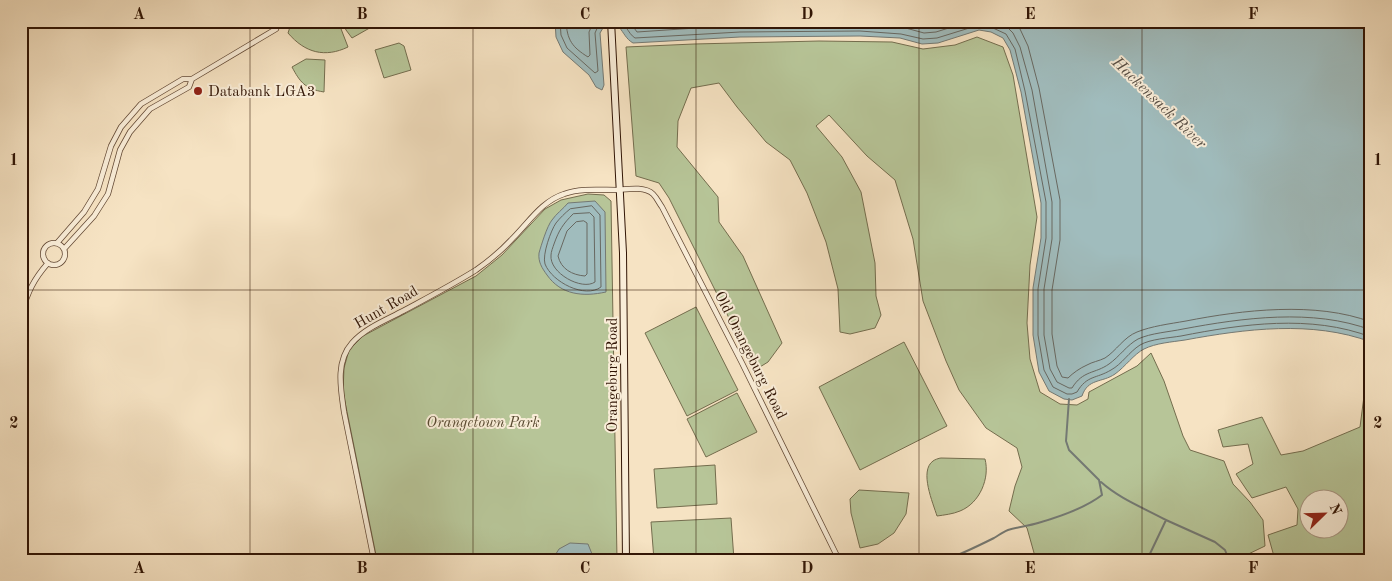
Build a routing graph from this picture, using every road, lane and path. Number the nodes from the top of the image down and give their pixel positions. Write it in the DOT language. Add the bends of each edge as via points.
graph roads {
  1 [pos="611,21"];
  2 [pos="276,29"];
  3 [pos="192,79"];
  4 [pos="99,188"];
  5 [pos="620,190"];
  6 [pos="108,192"];
  7 [pos="78,219"];
  8 [pos="85,225"];
  9 [pos="57,243"];
  10 [pos="64,249"];
  11 [pos="48,262"];
  12 [pos="21,314"];
  13 [pos="374,560"];
  14 [pos="626,560"];
  15 [pos="839,560"];
  1 -- 5 [label="main road, Orangeburg Road"];
  2 -- 3 [label="street"];
  3 -- 4 [label="street" via="183,79 141,104 121,127 110,146"];
  3 -- 6 [label="street" via="189,87 150,109 130,132 120,150"];
  4 -- 6 [label="street"];
  4 -- 7 [label="street"];
  5 -- 13 [label="street, Hunt Road" via="574,192 554,198 477,269 373,327 351,344 340,372 340,389"];
  5 -- 14 [label="main road, Orangeburg Road"];
  5 -- 15 [label="street, Old Orangeburg Road" via="649,191 662,207"];
  6 -- 8 [label="street"];
  7 -- 8 [label="street"];
  7 -- 9 [label="street"];
  8 -- 10 [label="street"];
  9 -- 10 [label="street"];
  9 -- 11 [label="street" via="50,243 45,248 43,255"];
  10 -- 11 [label="street" via="65,257 61,263 54,265"];
  11 -- 12 [label="street" via="34,281"];
}
